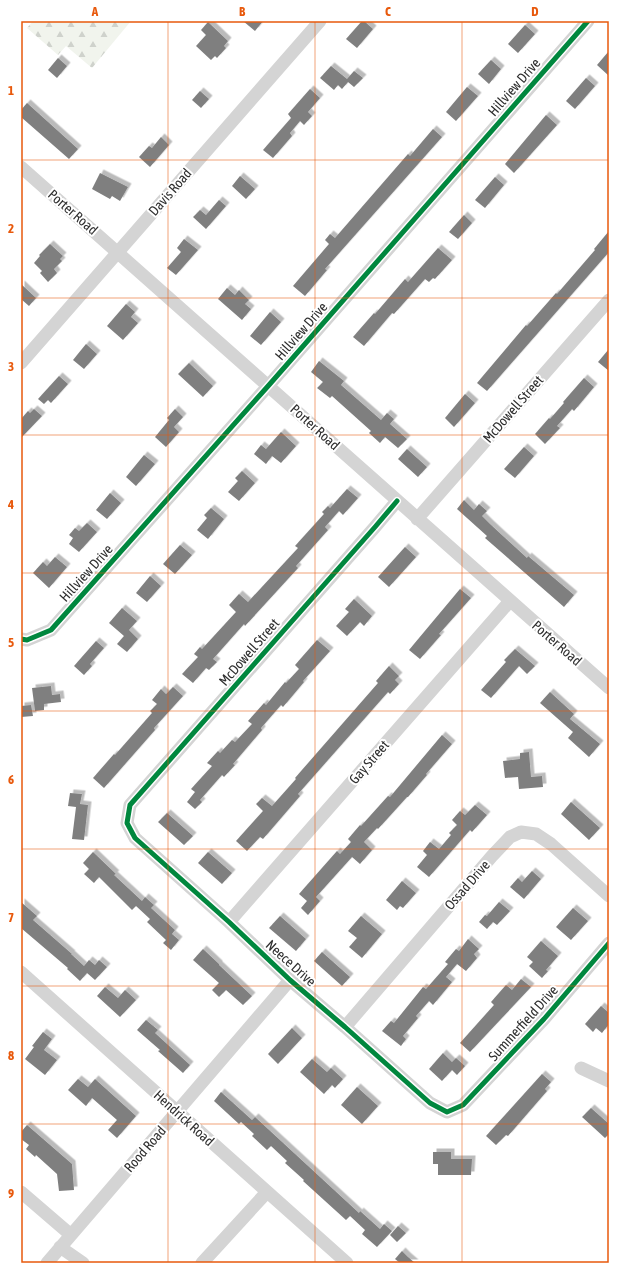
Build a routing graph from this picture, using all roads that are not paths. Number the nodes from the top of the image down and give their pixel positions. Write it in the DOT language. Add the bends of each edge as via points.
graph roads {
  1 [pos="320,21"];
  2 [pos="588,21"];
  3 [pos="21,166"];
  4 [pos="118,252"];
  5 [pos="609,300"];
  6 [pos="21,363"];
  7 [pos="269,385"];
  8 [pos="397,501"];
  9 [pos="417,518"];
  10 [pos="510,601"];
  11 [pos="21,639"];
  12 [pos="609,688"];
  13 [pos="127,823"];
  14 [pos="609,896"];
  15 [pos="229,922"];
  16 [pos="609,942"];
  17 [pos="21,972"];
  18 [pos="290,980"];
  19 [pos="345,1027"];
  20 [pos="581,1068"];
  21 [pos="609,1081"];
  22 [pos="177,1112"];
  23 [pos="448,1112"];
  24 [pos="21,1192"];
  25 [pos="267,1192"];
  26 [pos="71,1235"];
  27 [pos="60,1247"];
  28 [pos="47,1263"];
  29 [pos="83,1263"];
  30 [pos="202,1263"];
  31 [pos="347,1263"];
  1 -- 4 [label="street, Davis Road"];
  2 -- 7 [label="street, Hillview Drive"];
  3 -- 4 [label="street, Porter Road"];
  4 -- 6 [label="street, Davis Road"];
  4 -- 7 [label="street, Porter Road"];
  5 -- 9 [label="street, McDowell Street"];
  7 -- 8 [label="street, Porter Road"];
  7 -- 11 [label="street, Hillview Drive" via="51,630 27,640"];
  8 -- 9 [label="street, Porter Road"];
  8 -- 13 [label="street, McDowell Street" via="130,805"];
  9 -- 10 [label="street, Porter Road"];
  10 -- 12 [label="street, Porter Road"];
  10 -- 15 [label="street, Gay Street"];
  13 -- 15 [label="street, Neece Drive" via="135,838"];
  14 -- 19 [label="street, Ossad Drive" via="551,844 536,834 521,832 510,837"];
  15 -- 18 [label="street, Neece Drive"];
  16 -- 23 [label="street, Summerfield Drive" via="544,1019 463,1105"];
  17 -- 22 [label="street, Hendrick Road"];
  18 -- 19 [label="street, Neece Drive"];
  18 -- 22 [label="street, Rood Road"];
  19 -- 23 [label="street, Neece Drive" via="430,1103"];
  20 -- 21 [label="street"];
  22 -- 25 [label="street, Hendrick Road"];
  22 -- 26 [label="street, Rood Road"];
  24 -- 26 [label="street"];
  25 -- 30 [label="street"];
  25 -- 31 [label="street, Hendrick Road"];
  26 -- 27 [label="street, Rood Road"];
  27 -- 28 [label="street, Rood Road"];
  27 -- 29 [label="street"];
}
